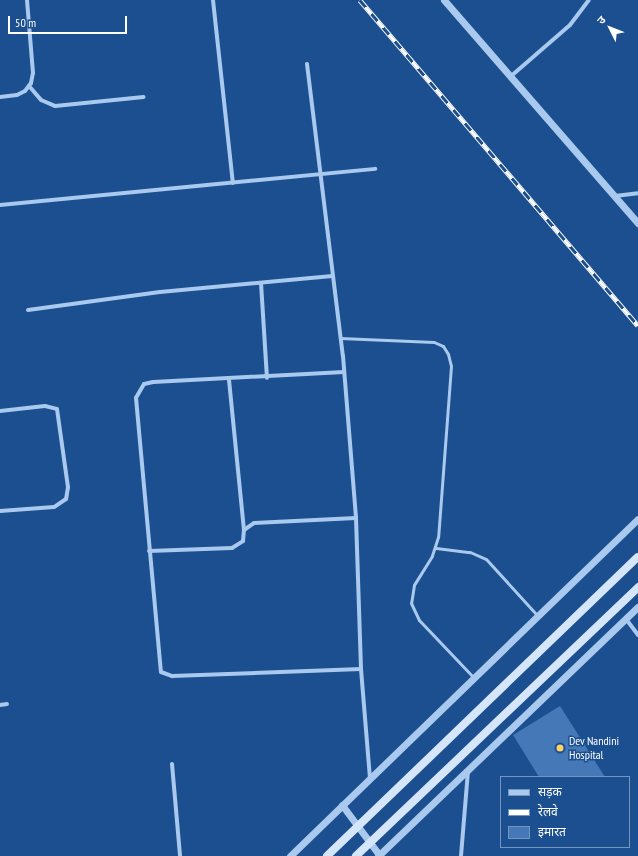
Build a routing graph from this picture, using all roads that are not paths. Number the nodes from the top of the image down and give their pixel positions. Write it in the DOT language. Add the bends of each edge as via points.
graph roads {
  1 [pos="27,0"];
  2 [pos="213,0"];
  3 [pos="444,0"];
  4 [pos="589,0"];
  5 [pos="307,64"];
  6 [pos="510,76"];
  7 [pos="29,86"];
  8 [pos="0,97"];
  9 [pos="144,97"];
  10 [pos="374,169"];
  11 [pos="319,174"];
  12 [pos="233,183"];
  13 [pos="638,192"];
  14 [pos="614,196"];
  15 [pos="0,205"];
  16 [pos="638,223"];
  17 [pos="332,276"];
  18 [pos="262,283"];
  19 [pos="28,310"];
  20 [pos="340,338"];
  21 [pos="344,372"];
  22 [pos="266,378"];
  23 [pos="229,380"];
  24 [pos="0,411"];
  25 [pos="0,511"];
  26 [pos="356,518"];
  27 [pos="638,519"];
  28 [pos="244,530"];
  29 [pos="436,548"];
  30 [pos="149,551"];
  31 [pos="638,557"];
  32 [pos="638,587"];
  33 [pos="638,607"];
  34 [pos="537,615"];
  35 [pos="626,619"];
  36 [pos="638,635"];
  37 [pos="361,669"];
  38 [pos="474,677"];
  39 [pos="7,704"];
  40 [pos="0,705"];
  41 [pos="172,764"];
  42 [pos="468,769"];
  43 [pos="370,778"];
  44 [pos="342,805"];
  45 [pos="380,855"];
  46 [pos="180,856"];
  47 [pos="290,856"];
  48 [pos="327,856"];
  49 [pos="356,856"];
  50 [pos="461,856"];
  1 -- 7 [label="street" via="33,72"];
  2 -- 12 [label="street"];
  3 -- 6 [label="street"];
  4 -- 6 [label="street" via="570,25"];
  5 -- 11 [label="street"];
  6 -- 14 [label="street"];
  7 -- 8 [label="street" via="17,95"];
  7 -- 9 [label="street" via="41,100 54,106"];
  10 -- 11 [label="street"];
  11 -- 12 [label="street"];
  11 -- 17 [label="street"];
  12 -- 15 [label="street"];
  13 -- 14 [label="street"];
  14 -- 16 [label="street"];
  17 -- 18 [label="street"];
  17 -- 20 [label="street"];
  18 -- 19 [label="street" via="160,292"];
  18 -- 22 [label="street"];
  20 -- 21 [label="street"];
  20 -- 29 [label="lane" via="434,342 443,346 448,354 451,366"];
  21 -- 22 [label="street"];
  21 -- 26 [label="street"];
  22 -- 23 [label="street"];
  23 -- 28 [label="street"];
  23 -- 30 [label="street" via="152,382 144,384 139,390 136,398"];
  24 -- 25 [label="street" via="45,406 57,409 68,487 66,498 54,507"];
  26 -- 28 [label="street" via="254,523"];
  26 -- 37 [label="street"];
  27 -- 34 [label="street"];
  28 -- 30 [label="street" via="243,542 232,548"];
  29 -- 34 [label="lane" via="470,552 486,559"];
  29 -- 38 [label="lane" via="418,575 411,603 419,620"];
  30 -- 37 [label="street" via="158,665 166,675"];
  31 -- 48 [label="main road, bridge"];
  32 -- 49 [label="main road, bridge"];
  33 -- 35 [label="street"];
  34 -- 38 [label="street"];
  35 -- 36 [label="street"];
  35 -- 42 [label="street"];
  37 -- 43 [label="street"];
  38 -- 43 [label="street"];
  39 -- 40 [label="street"];
  41 -- 46 [label="street"];
  42 -- 45 [label="street"];
  42 -- 50 [label="street"];
  43 -- 44 [label="street"];
  44 -- 45 [label="street"];
  44 -- 47 [label="street"];
}
